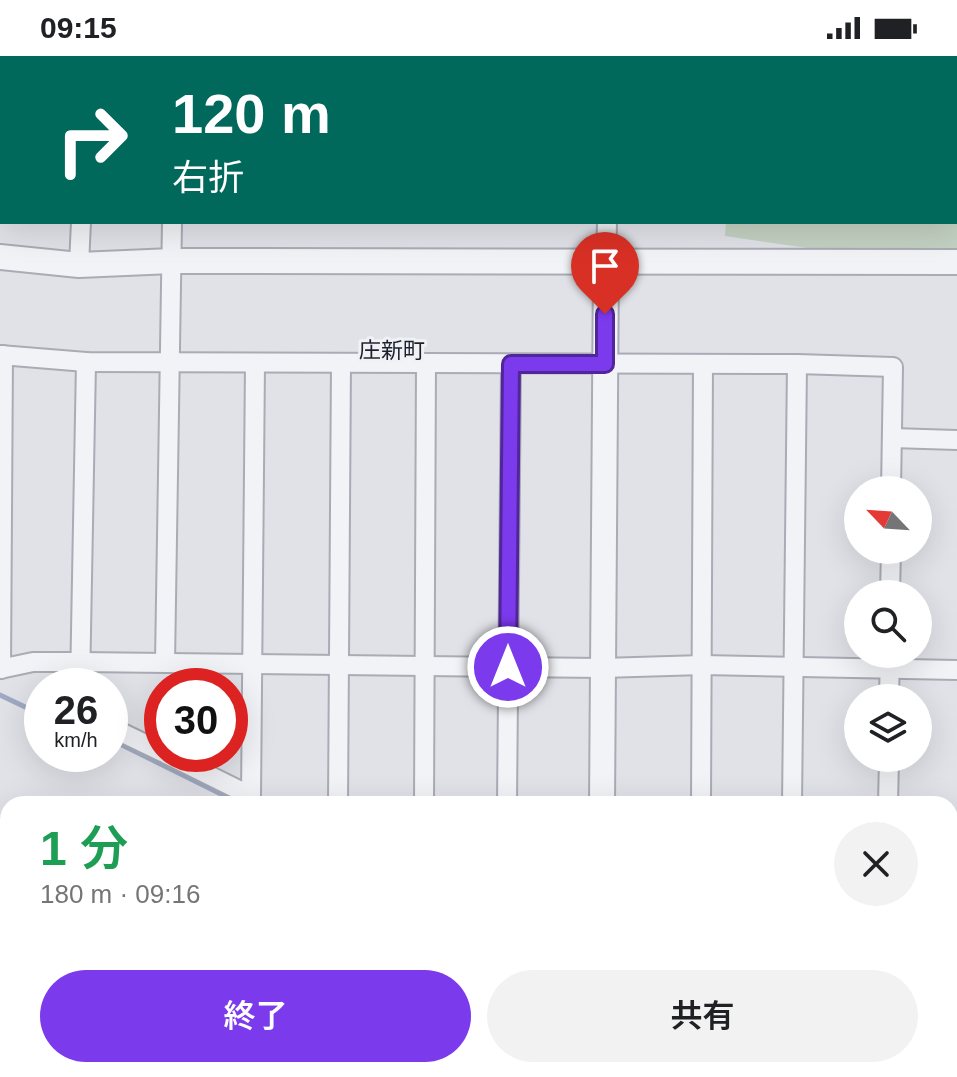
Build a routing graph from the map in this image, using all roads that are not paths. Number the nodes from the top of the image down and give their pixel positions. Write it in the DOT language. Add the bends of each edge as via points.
graph roads {
  1 [pos="81,224"];
  2 [pos="172,224"];
  3 [pos="607,224"];
  4 [pos="0,257"];
  5 [pos="172,261"];
  6 [pos="957,262"];
  7 [pos="606,263"];
  8 [pos="79,265"];
  9 [pos="1,355"];
  10 [pos="171,361"];
  11 [pos="86,362"];
  12 [pos="255,363"];
  13 [pos="341,363"];
  14 [pos="426,364"];
  15 [pos="511,364"];
  16 [pos="605,364"];
  17 [pos="703,364"];
  18 [pos="797,364"];
  19 [pos="892,438"];
  20 [pos="957,440"];
  21 [pos="891,476"];
  22 [pos="79,662"];
  23 [pos="165,663"];
  24 [pos="252,664"];
  25 [pos="844,664"];
  26 [pos="340,665"];
  27 [pos="703,665"];
  28 [pos="424,666"];
  29 [pos="508,667"];
  30 [pos="794,667"];
  31 [pos="932,667"];
  32 [pos="79,668"];
  33 [pos="602,668"];
  34 [pos="1,669"];
  35 [pos="957,670"];
  36 [pos="199,772"];
  37 [pos="889,772"];
  38 [pos="244,796"];
  39 [pos="251,796"];
  40 [pos="338,796"];
  41 [pos="424,796"];
  42 [pos="507,796"];
  43 [pos="602,796"];
  44 [pos="701,796"];
  45 [pos="792,796"];
  46 [pos="888,796"];
  1 -- 8 [label="street"];
  2 -- 5 [label="street"];
  3 -- 7 [label="street"];
  4 -- 8 [label="street"];
  5 -- 7 [label="street"];
  5 -- 8 [label="street"];
  5 -- 10 [label="street"];
  6 -- 7 [label="street"];
  7 -- 16 [label="street"];
  9 -- 11 [label="street"];
  9 -- 34 [label="street"];
  10 -- 11 [label="street"];
  10 -- 12 [label="street"];
  10 -- 23 [label="street"];
  11 -- 22 [label="street"];
  12 -- 13 [label="street"];
  12 -- 24 [label="street"];
  13 -- 14 [label="street"];
  13 -- 26 [label="street"];
  14 -- 15 [label="street"];
  14 -- 28 [label="street"];
  15 -- 16 [label="street"];
  15 -- 29 [label="street"];
  16 -- 17 [label="street"];
  16 -- 33 [label="street"];
  17 -- 18 [label="street"];
  17 -- 27 [label="street"];
  18 -- 19 [label="street" via="893,367"];
  18 -- 30 [label="street"];
  19 -- 20 [label="street"];
  19 -- 21 [label="street"];
  22 -- 23 [label="street"];
  22 -- 32 [label="street"];
  22 -- 34 [label="street" via="33,662"];
  23 -- 24 [label="street"];
  24 -- 26 [label="street"];
  24 -- 39 [label="street"];
  25 -- 30 [label="street"];
  26 -- 28 [label="street"];
  26 -- 40 [label="street"];
  27 -- 30 [label="street"];
  27 -- 33 [label="street"];
  27 -- 44 [label="street"];
  28 -- 29 [label="street"];
  28 -- 41 [label="street"];
  29 -- 33 [label="street"];
  29 -- 42 [label="street"];
  30 -- 45 [label="street"];
  31 -- 35 [label="street"];
  33 -- 43 [label="street"];
  36 -- 38 [label="street"];
  37 -- 46 [label="street"];
}
